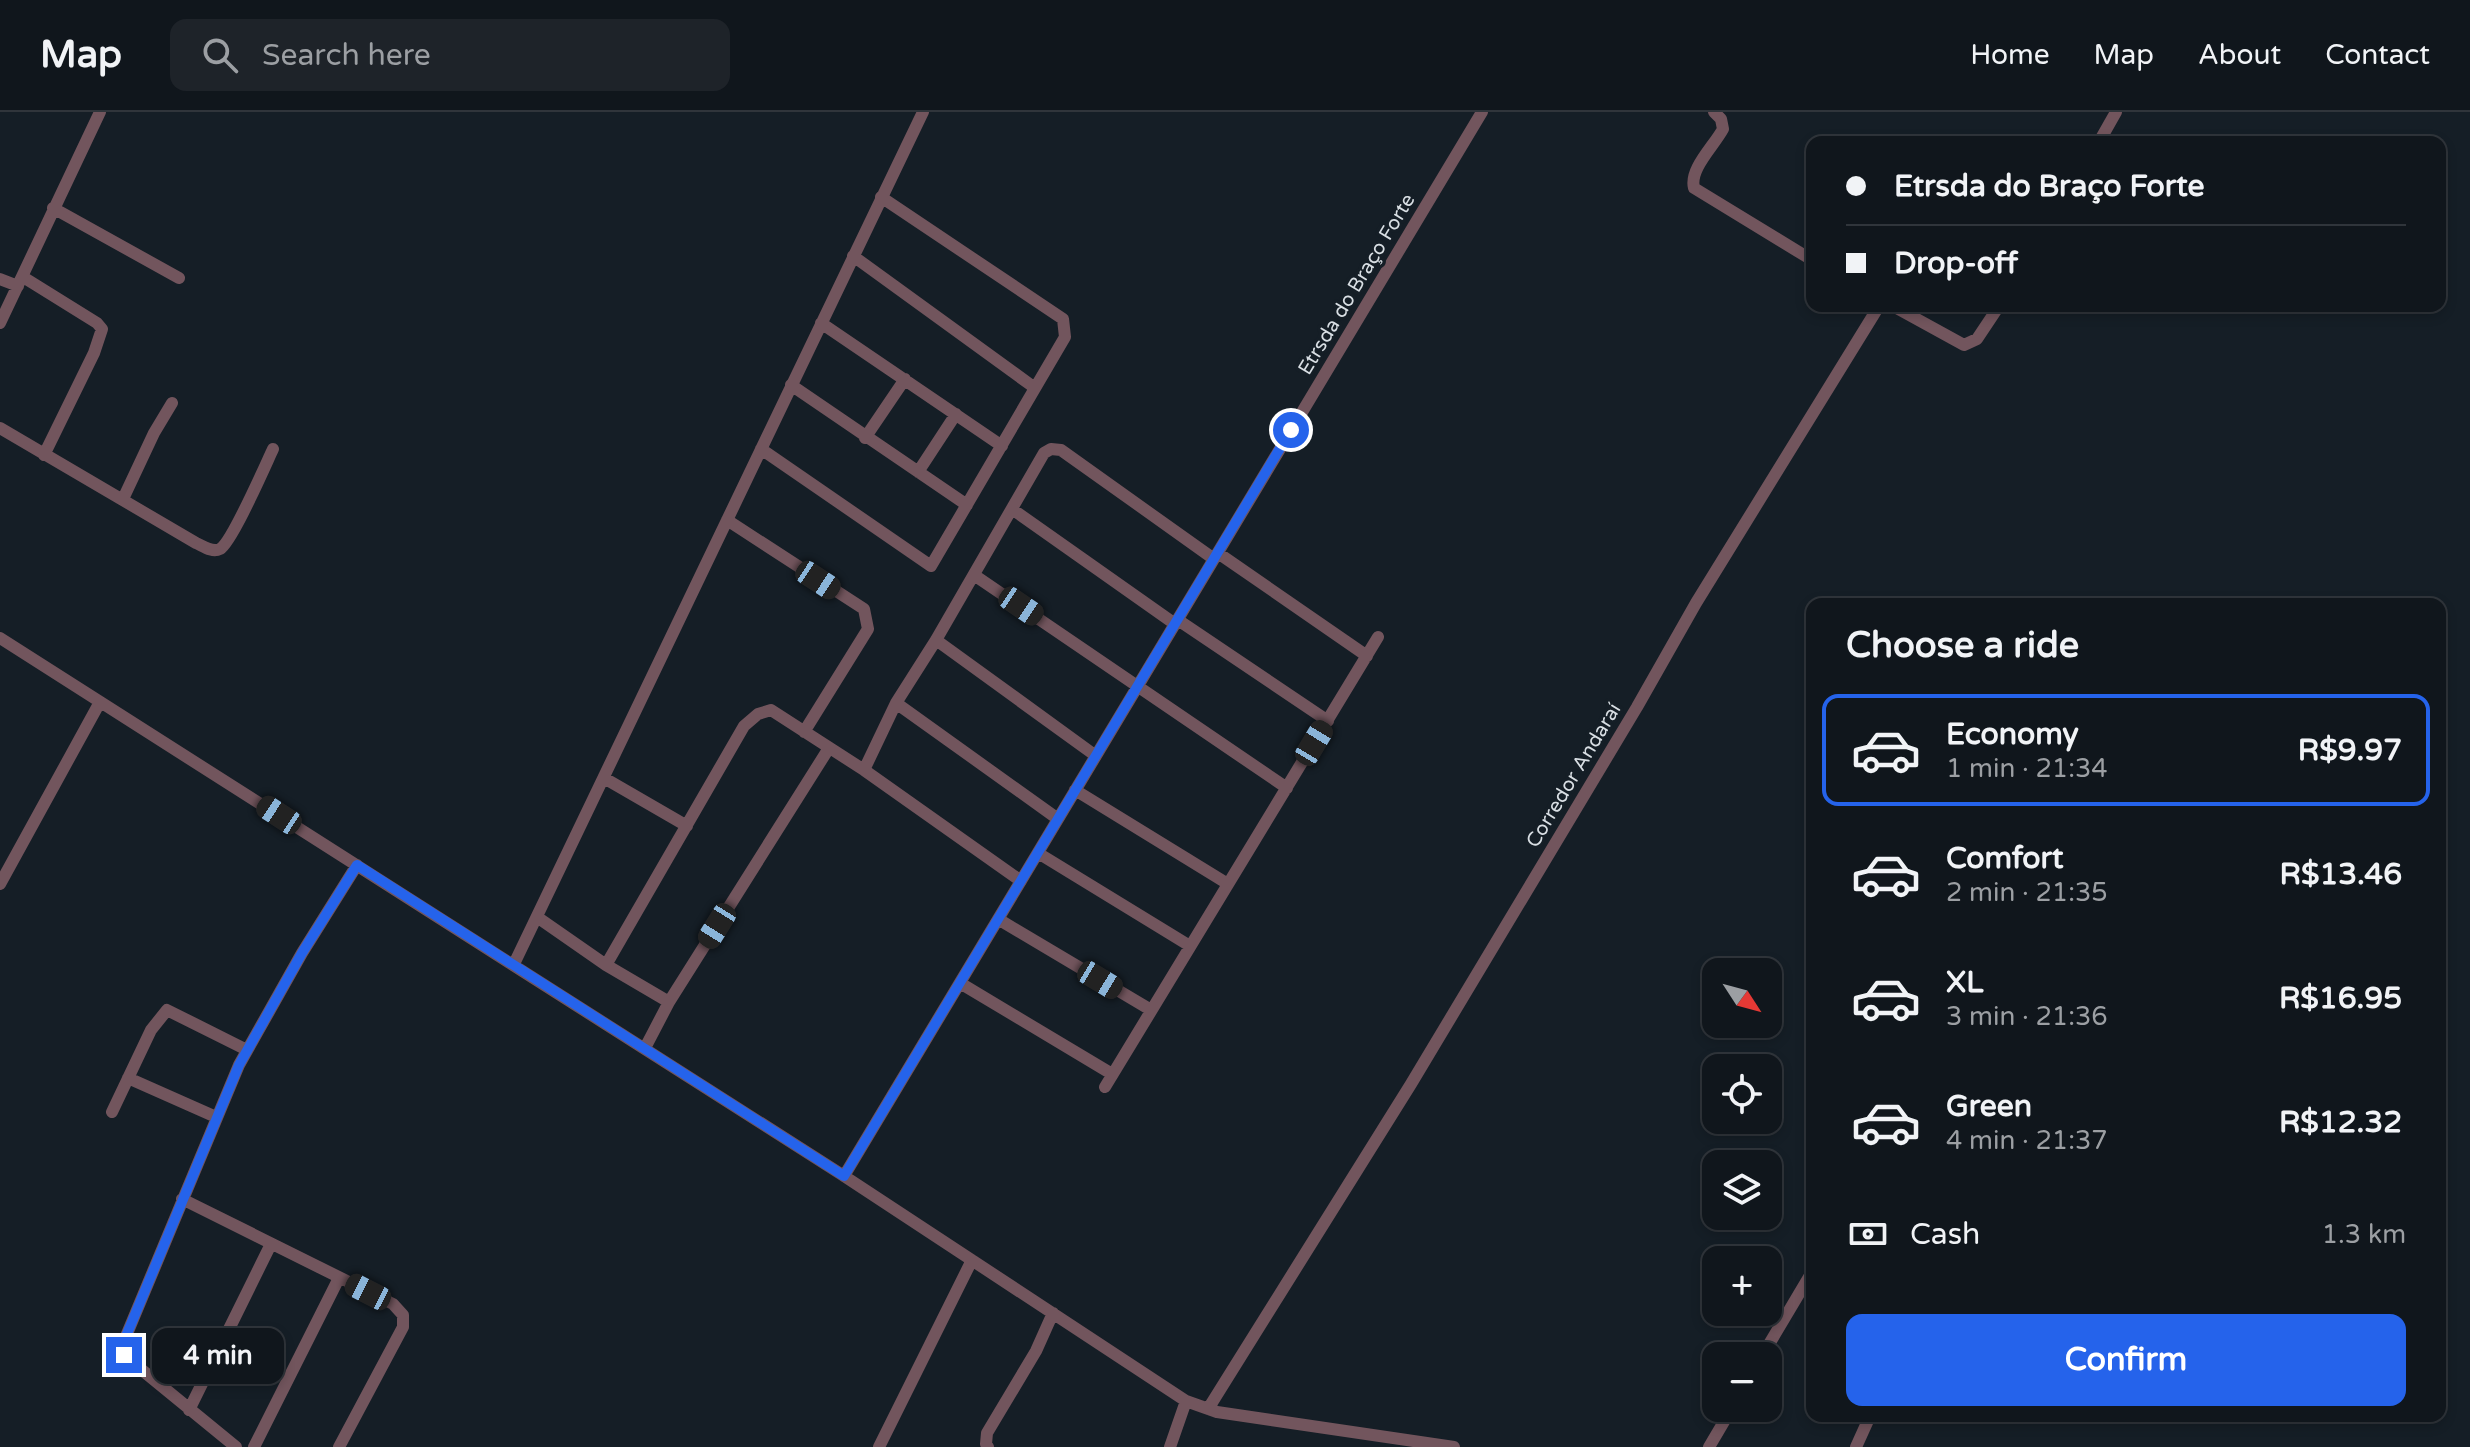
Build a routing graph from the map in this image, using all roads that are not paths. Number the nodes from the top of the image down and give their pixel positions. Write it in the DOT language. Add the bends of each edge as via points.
graph roads {
  1 [pos="100,112"];
  2 [pos="923,112"];
  3 [pos="1482,112"];
  4 [pos="1714,112"];
  5 [pos="2116,112"];
  6 [pos="2102,136"];
  7 [pos="881,197"];
  8 [pos="53,208"];
  9 [pos="853,256"];
  10 [pos="1806,256"];
  11 [pos="179,278"];
  12 [pos="0,279"];
  13 [pos="20,282"];
  14 [pos="1875,312"];
  15 [pos="1904,312"];
  16 [pos="1995,312"];
  17 [pos="0,323"];
  18 [pos="821,323"];
  19 [pos="905,379"];
  20 [pos="791,385"];
  21 [pos="1035,388"];
  22 [pos="172,403"];
  23 [pos="956,414"];
  24 [pos="0,428"];
  25 [pos="865,438"];
  26 [pos="1002,446"];
  27 [pos="273,449"];
  28 [pos="761,449"];
  29 [pos="44,455"];
  30 [pos="918,472"];
  31 [pos="123,499"];
  32 [pos="967,505"];
  33 [pos="1012,509"];
  34 [pos="727,520"];
  35 [pos="1216,556"];
  36 [pos="974,575"];
  37 [pos="1176,622"];
  38 [pos="1378,637"];
  39 [pos="0,639"];
  40 [pos="936,640"];
  41 [pos="1367,656"];
  42 [pos="1138,686"];
  43 [pos="100,702"];
  44 [pos="896,703"];
  45 [pos="1328,721"];
  46 [pos="804,732"];
  47 [pos="829,748"];
  48 [pos="1096,756"];
  49 [pos="864,770"];
  50 [pos="604,778"];
  51 [pos="1287,788"];
  52 [pos="1075,790"];
  53 [pos="1058,819"];
  54 [pos="687,826"];
  55 [pos="1038,853"];
  56 [pos="357,865"];
  57 [pos="1021,881"];
  58 [pos="0,884"];
  59 [pos="1228,884"];
  60 [pos="537,917"];
  61 [pos="998,919"];
  62 [pos="1190,946"];
  63 [pos="514,964"];
  64 [pos="606,965"];
  65 [pos="960,983"];
  66 [pos="669,1002"];
  67 [pos="1151,1010"];
  68 [pos="645,1048"];
  69 [pos="247,1050"];
  70 [pos="1112,1074"];
  71 [pos="128,1078"];
  72 [pos="1105,1087"];
  73 [pos="112,1112"];
  74 [pos="216,1117"];
  75 [pos="844,1176"];
  76 [pos="182,1199"];
  77 [pos="271,1244"];
  78 [pos="972,1260"];
  79 [pos="339,1278"];
  80 [pos="1806,1282"];
  81 [pos="1053,1313"];
  82 [pos="1770,1342"];
  83 [pos="1186,1401"];
  84 [pos="1208,1409"];
  85 [pos="189,1410"];
  86 [pos="1724,1422"];
  87 [pos="1867,1422"];
  88 [pos="236,1447"];
  89 [pos="254,1447"];
  90 [pos="339,1447"];
  91 [pos="879,1447"];
  92 [pos="988,1447"];
  93 [pos="1170,1447"];
  94 [pos="1454,1447"];
  95 [pos="1709,1447"];
  96 [pos="1856,1447"];
  1 -- 8 [label="street"];
  2 -- 7 [label="street"];
  3 -- 35 [label="street, Etrsda do Braço Forte"];
  4 -- 10 [label="street" via="1723,129 1693,177 1694,188"];
  5 -- 6 [label="street"];
  7 -- 9 [label="street"];
  7 -- 21 [label="street" via="1063,319 1065,337"];
  8 -- 11 [label="street"];
  8 -- 13 [label="street"];
  9 -- 18 [label="street"];
  9 -- 21 [label="street"];
  12 -- 13 [label="street"];
  13 -- 17 [label="street"];
  13 -- 29 [label="street" via="102,329"];
  14 -- 84 [label="street, Corredor Andaraí" via="1301,1264"];
  15 -- 16 [label="street" via="1964,345 1977,339"];
  18 -- 19 [label="street"];
  18 -- 20 [label="street"];
  19 -- 23 [label="street"];
  19 -- 25 [label="street"];
  20 -- 25 [label="street"];
  20 -- 28 [label="street"];
  21 -- 26 [label="street"];
  22 -- 31 [label="street"];
  23 -- 26 [label="street"];
  23 -- 30 [label="street"];
  24 -- 29 [label="street"];
  25 -- 30 [label="street"];
  26 -- 32 [label="street"];
  27 -- 31 [label="street" via="220,549 196,543"];
  28 -- 32 [label="street" via="931,566"];
  28 -- 34 [label="street"];
  29 -- 31 [label="street"];
  30 -- 32 [label="street"];
  33 -- 35 [label="street" via="1044,453 1061,450"];
  33 -- 36 [label="street"];
  33 -- 37 [label="street"];
  34 -- 46 [label="street" via="864,609 868,629"];
  34 -- 50 [label="street"];
  35 -- 37 [label="street, Etrsda do Braço Forte"];
  35 -- 41 [label="street"];
  36 -- 40 [label="street"];
  36 -- 42 [label="street"];
  37 -- 42 [label="street, Etrsda do Braço Forte"];
  37 -- 45 [label="street"];
  38 -- 41 [label="street"];
  39 -- 43 [label="street"];
  40 -- 44 [label="street"];
  40 -- 48 [label="street"];
  41 -- 45 [label="street"];
  42 -- 48 [label="street, Etrsda do Braço Forte"];
  42 -- 51 [label="street"];
  43 -- 56 [label="street"];
  43 -- 58 [label="street"];
  44 -- 49 [label="street"];
  44 -- 53 [label="street"];
  45 -- 51 [label="street"];
  46 -- 47 [label="street"];
  46 -- 54 [label="street" via="771,710 758,714 744,726"];
  47 -- 49 [label="street"];
  47 -- 66 [label="street"];
  48 -- 52 [label="street, Etrsda do Braço Forte"];
  49 -- 57 [label="street"];
  50 -- 54 [label="street"];
  50 -- 60 [label="street"];
  51 -- 59 [label="street"];
  52 -- 53 [label="street, Etrsda do Braço Forte"];
  52 -- 59 [label="street"];
  53 -- 55 [label="street, Etrsda do Braço Forte"];
  54 -- 64 [label="street"];
  55 -- 57 [label="street, Etrsda do Braço Forte"];
  55 -- 62 [label="street"];
  56 -- 63 [label="street"];
  56 -- 69 [label="street"];
  57 -- 61 [label="street, Etrsda do Braço Forte"];
  59 -- 62 [label="street"];
  60 -- 63 [label="street"];
  60 -- 64 [label="street"];
  61 -- 65 [label="street, Etrsda do Braço Forte"];
  61 -- 67 [label="street"];
  62 -- 67 [label="street"];
  63 -- 68 [label="street"];
  64 -- 66 [label="street"];
  65 -- 70 [label="street"];
  65 -- 75 [label="street, Etrsda do Braço Forte"];
  66 -- 68 [label="street"];
  67 -- 70 [label="street"];
  68 -- 75 [label="street"];
  69 -- 71 [label="street" via="167,1010"];
  69 -- 74 [label="street"];
  70 -- 72 [label="street"];
  71 -- 73 [label="street"];
  71 -- 74 [label="street"];
  74 -- 76 [label="street"];
  75 -- 78 [label="street"];
  76 -- 77 [label="street"];
  76 -- 85 [label="street" via="123,1348 124,1355"];
  77 -- 79 [label="street"];
  77 -- 85 [label="street"];
  78 -- 81 [label="street"];
  78 -- 91 [label="street"];
  79 -- 89 [label="street"];
  79 -- 90 [label="street" via="393,1304 403,1315 403,1327"];
  80 -- 82 [label="street"];
  81 -- 83 [label="street"];
  81 -- 92 [label="street" via="987,1433"];
  83 -- 84 [label="street"];
  83 -- 93 [label="street"];
  84 -- 94 [label="street"];
  85 -- 88 [label="street"];
  86 -- 95 [label="street"];
  87 -- 96 [label="street"];
}
